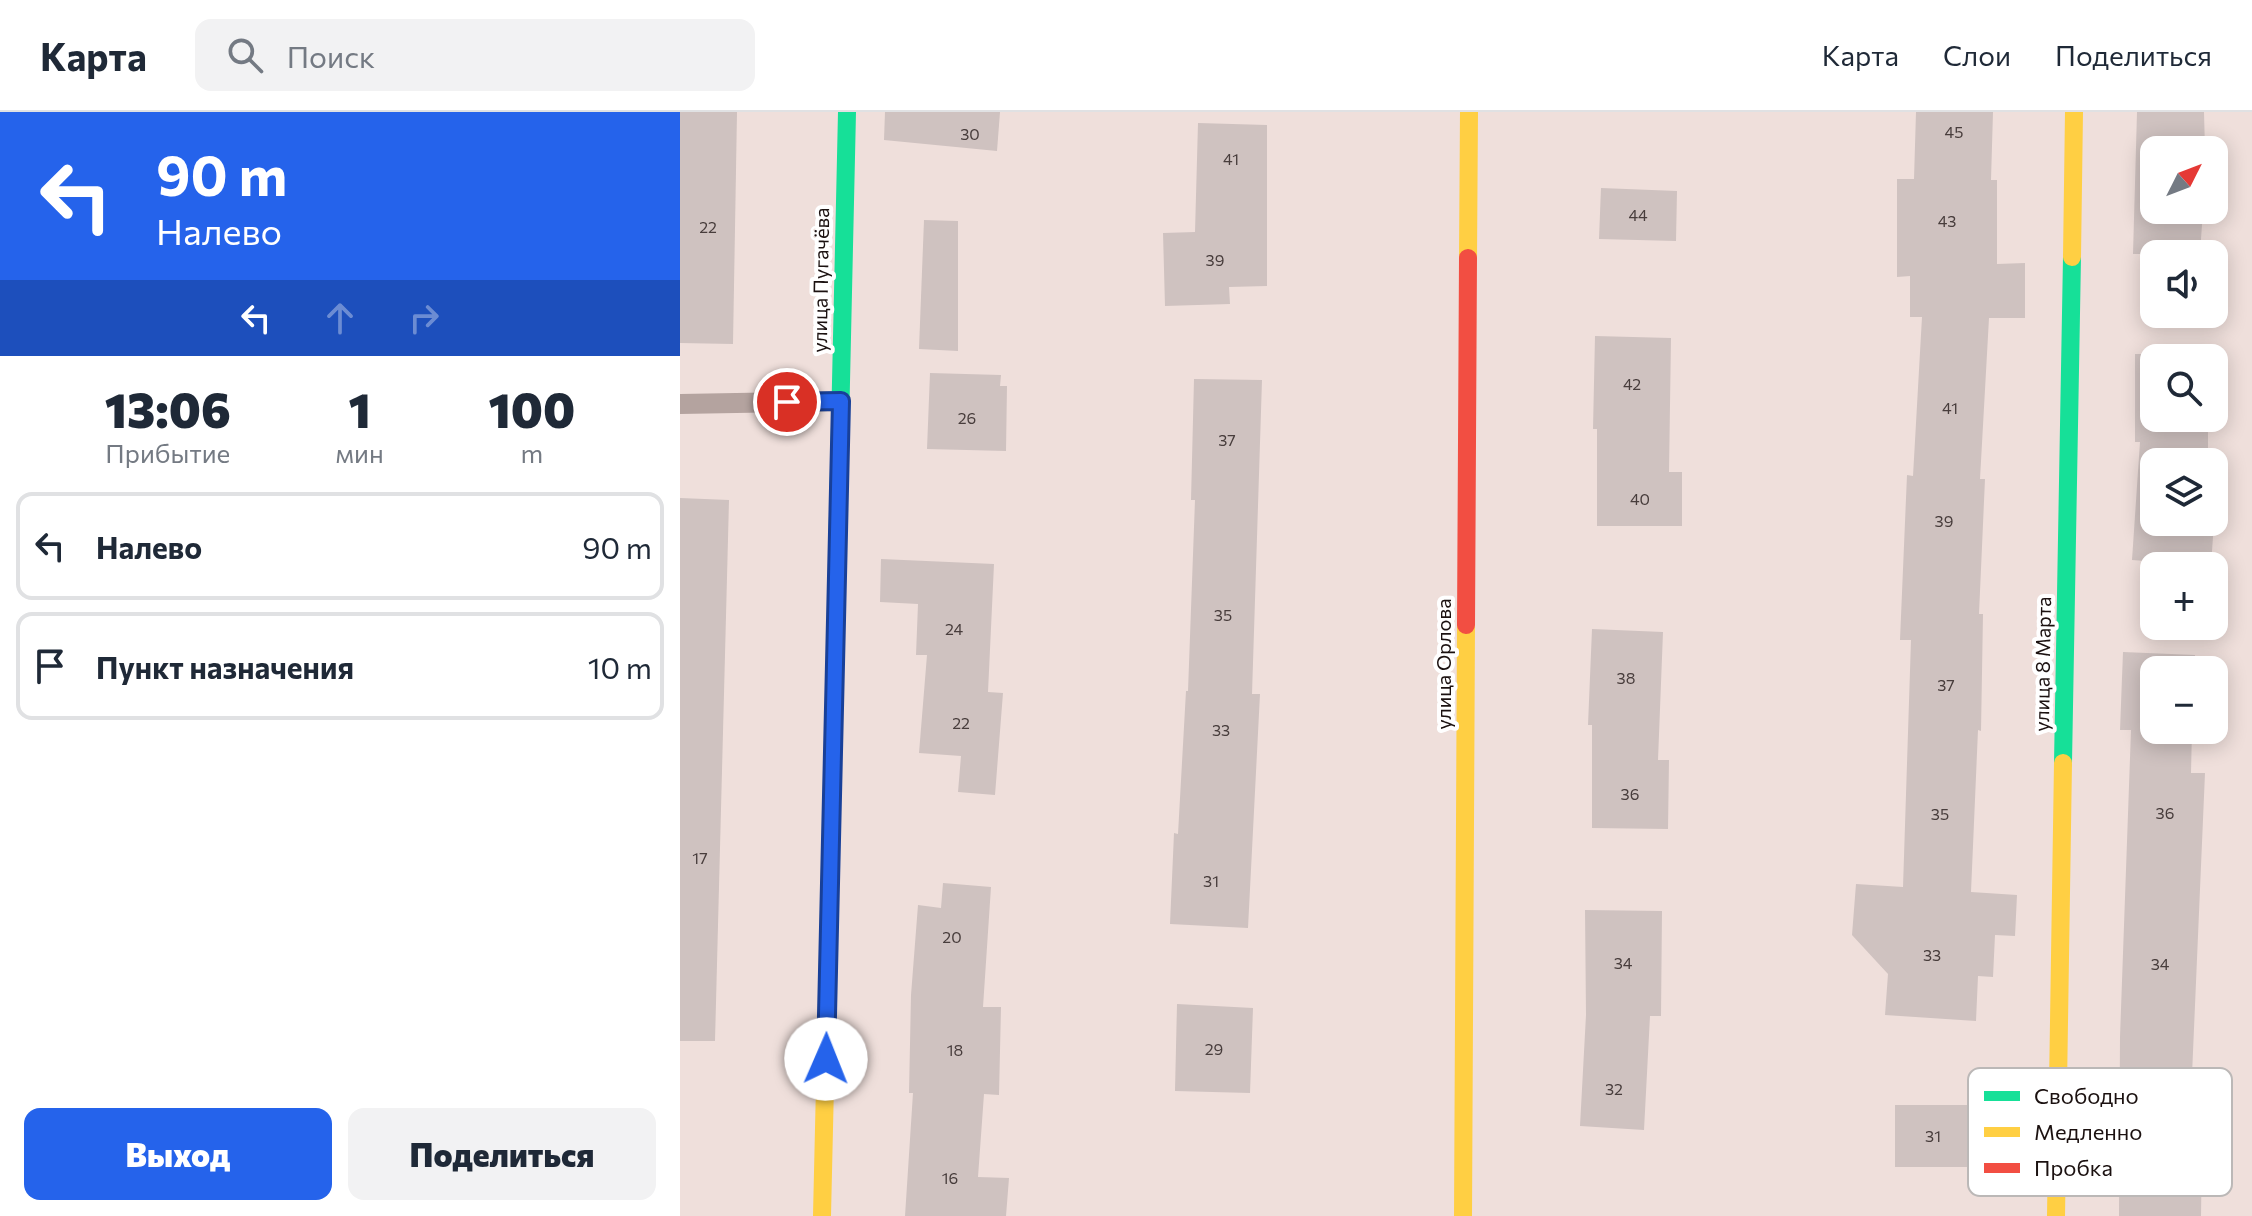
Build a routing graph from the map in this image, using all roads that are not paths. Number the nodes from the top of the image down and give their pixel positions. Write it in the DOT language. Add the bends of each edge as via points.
graph roads {
  1 [pos="847,112"];
  2 [pos="1469,112"];
  3 [pos="2074,112"];
  4 [pos="841,401"];
  5 [pos="680,404"];
  6 [pos="2058,1068"];
  7 [pos="2056,1196"];
  8 [pos="822,1216"];
  9 [pos="1463,1216"];
  10 [pos="2056,1216"];
  1 -- 4 [label="street, улица Пугачёва"];
  2 -- 9 [label="street, улица Орлова"];
  3 -- 6 [label="street, улица 8 Марта"];
  4 -- 5 [label="lane"];
  4 -- 8 [label="street, улица Пугачёва"];
  7 -- 10 [label="street, улица 8 Марта"];
}
